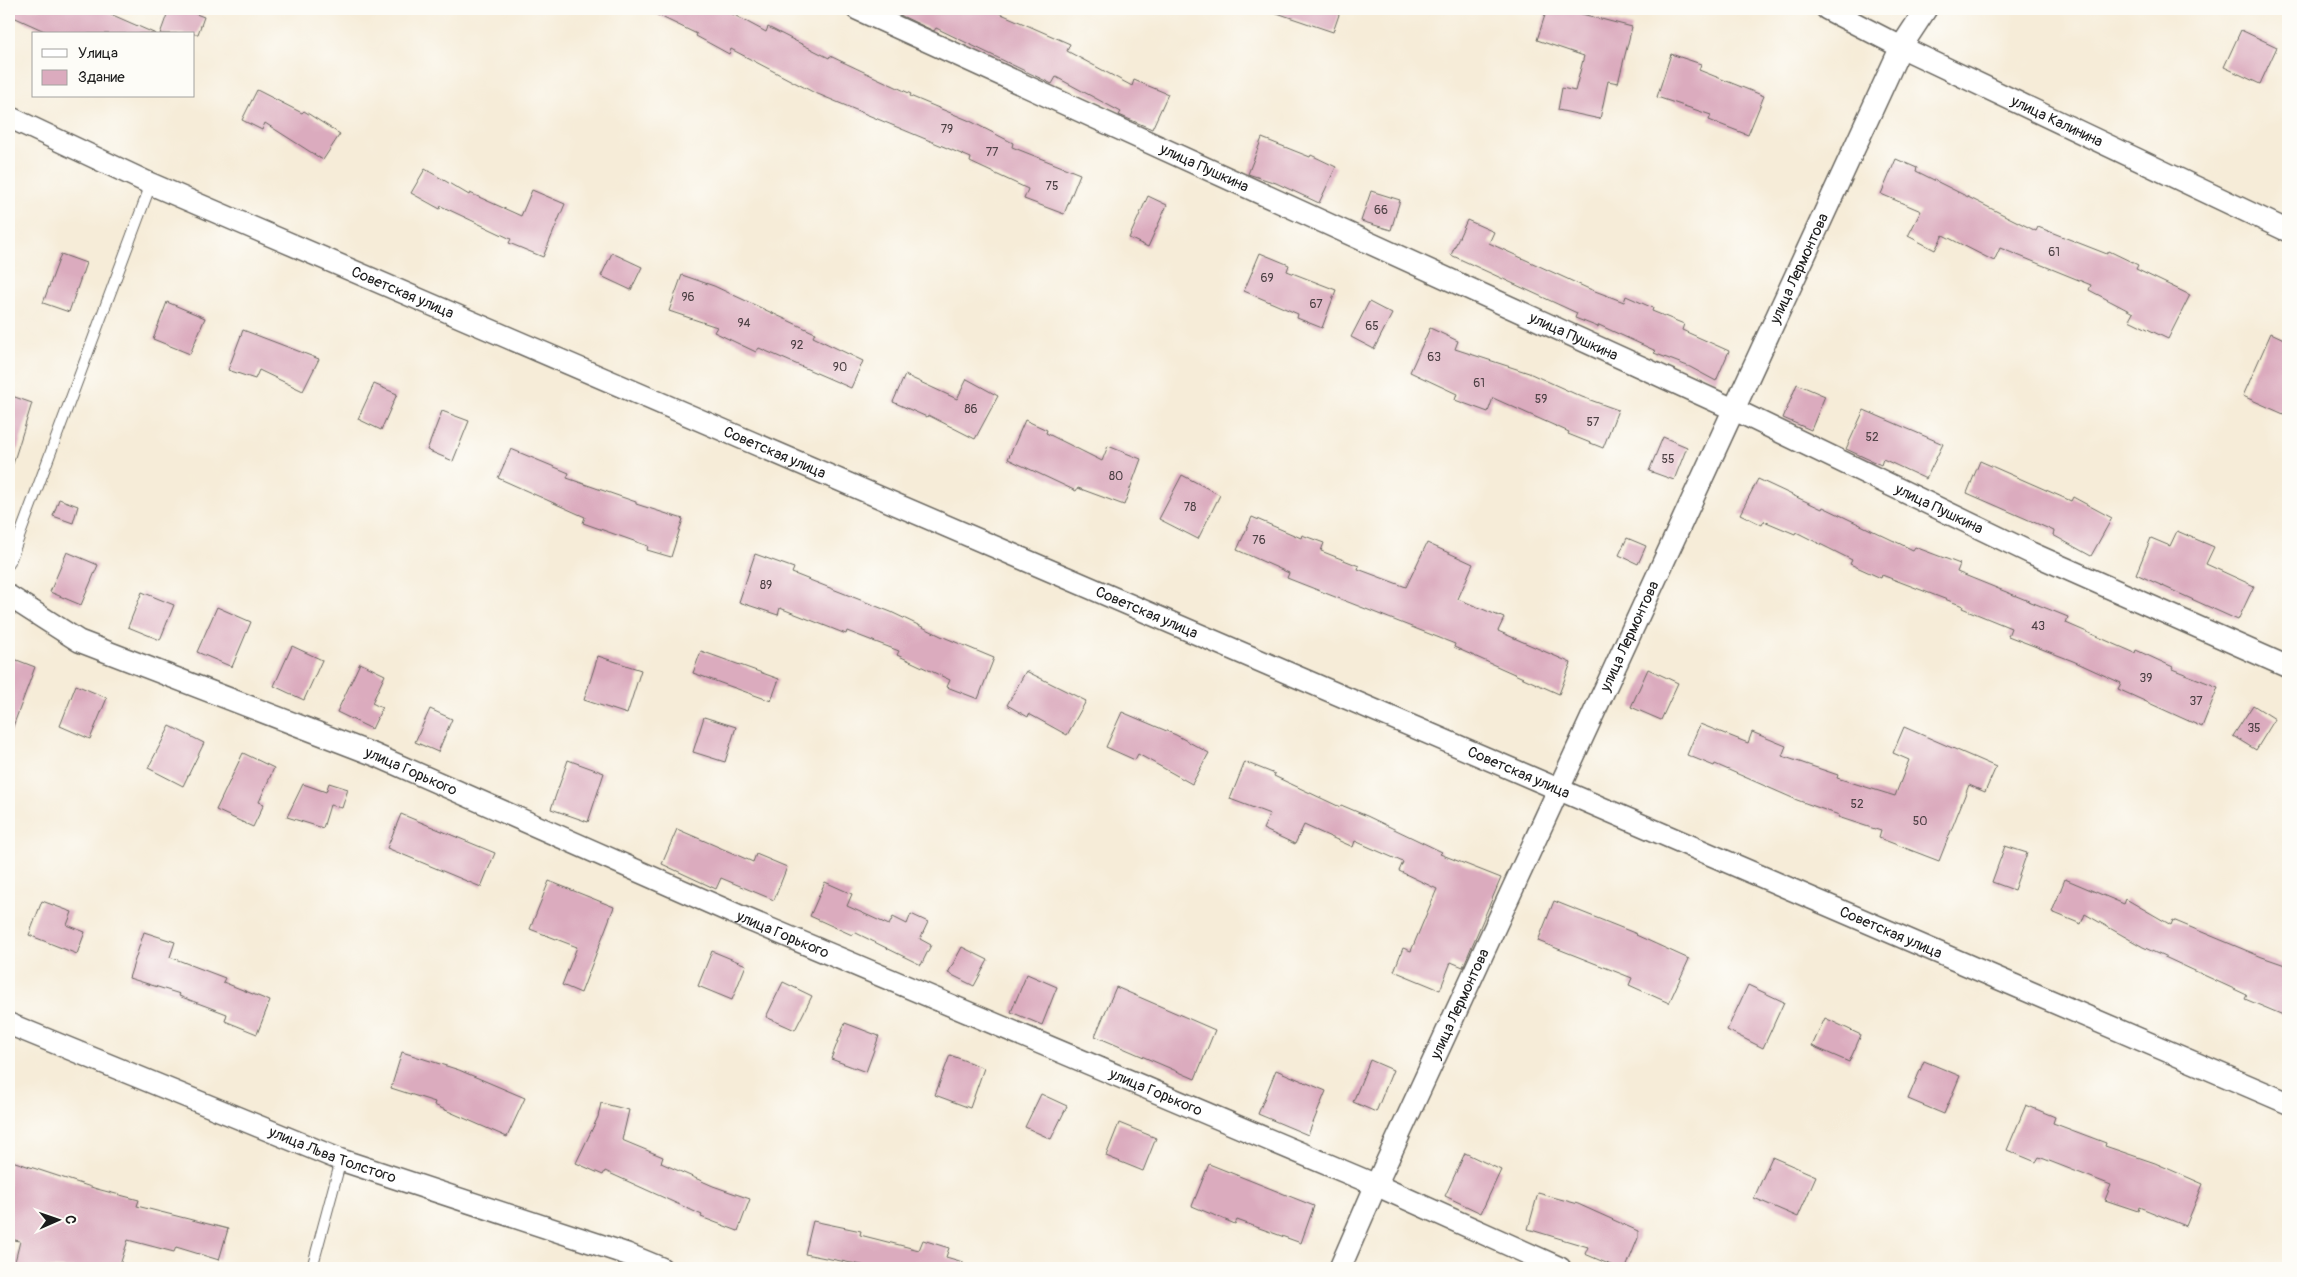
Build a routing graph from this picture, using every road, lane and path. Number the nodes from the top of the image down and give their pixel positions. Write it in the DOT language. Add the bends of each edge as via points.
graph roads {
  1 [pos="857,9"];
  2 [pos="1827,9"];
  3 [pos="1926,9"];
  4 [pos="1901,47"];
  5 [pos="9,117"];
  6 [pos="151,184"];
  7 [pos="2288,231"];
  8 [pos="1733,409"];
  9 [pos="9,564"];
  10 [pos="9,596"];
  11 [pos="2288,667"];
  12 [pos="1558,788"];
  13 [pos="9,1024"];
  14 [pos="2288,1103"];
  15 [pos="341,1160"];
  16 [pos="1376,1185"];
  17 [pos="312,1268"];
  18 [pos="661,1268"];
  19 [pos="1340,1268"];
  20 [pos="1560,1268"];
  1 -- 8 [label="street, улица Пушкина"];
  2 -- 4 [label="street, улица Калинина"];
  3 -- 4 [label="street, улица Лермонтова"];
  4 -- 7 [label="street, улица Калинина"];
  4 -- 8 [label="street, улица Лермонтова"];
  5 -- 6 [label="street, Советская улица"];
  6 -- 9 [label="lane"];
  6 -- 12 [label="street, Советская улица"];
  8 -- 11 [label="street, улица Пушкина" via="2023,548"];
  8 -- 12 [label="street, улица Лермонтова"];
  10 -- 16 [label="street, улица Горького" via="79,641 375,755 742,917"];
  12 -- 14 [label="street, Советская улица"];
  12 -- 16 [label="street, улица Лермонтова"];
  13 -- 15 [label="street, улица Льва Толстого"];
  15 -- 17 [label="lane"];
  15 -- 18 [label="street, улица Льва Толстого"];
  16 -- 19 [label="street, улица Лермонтова"];
  16 -- 20 [label="street, улица Горького"];
}
